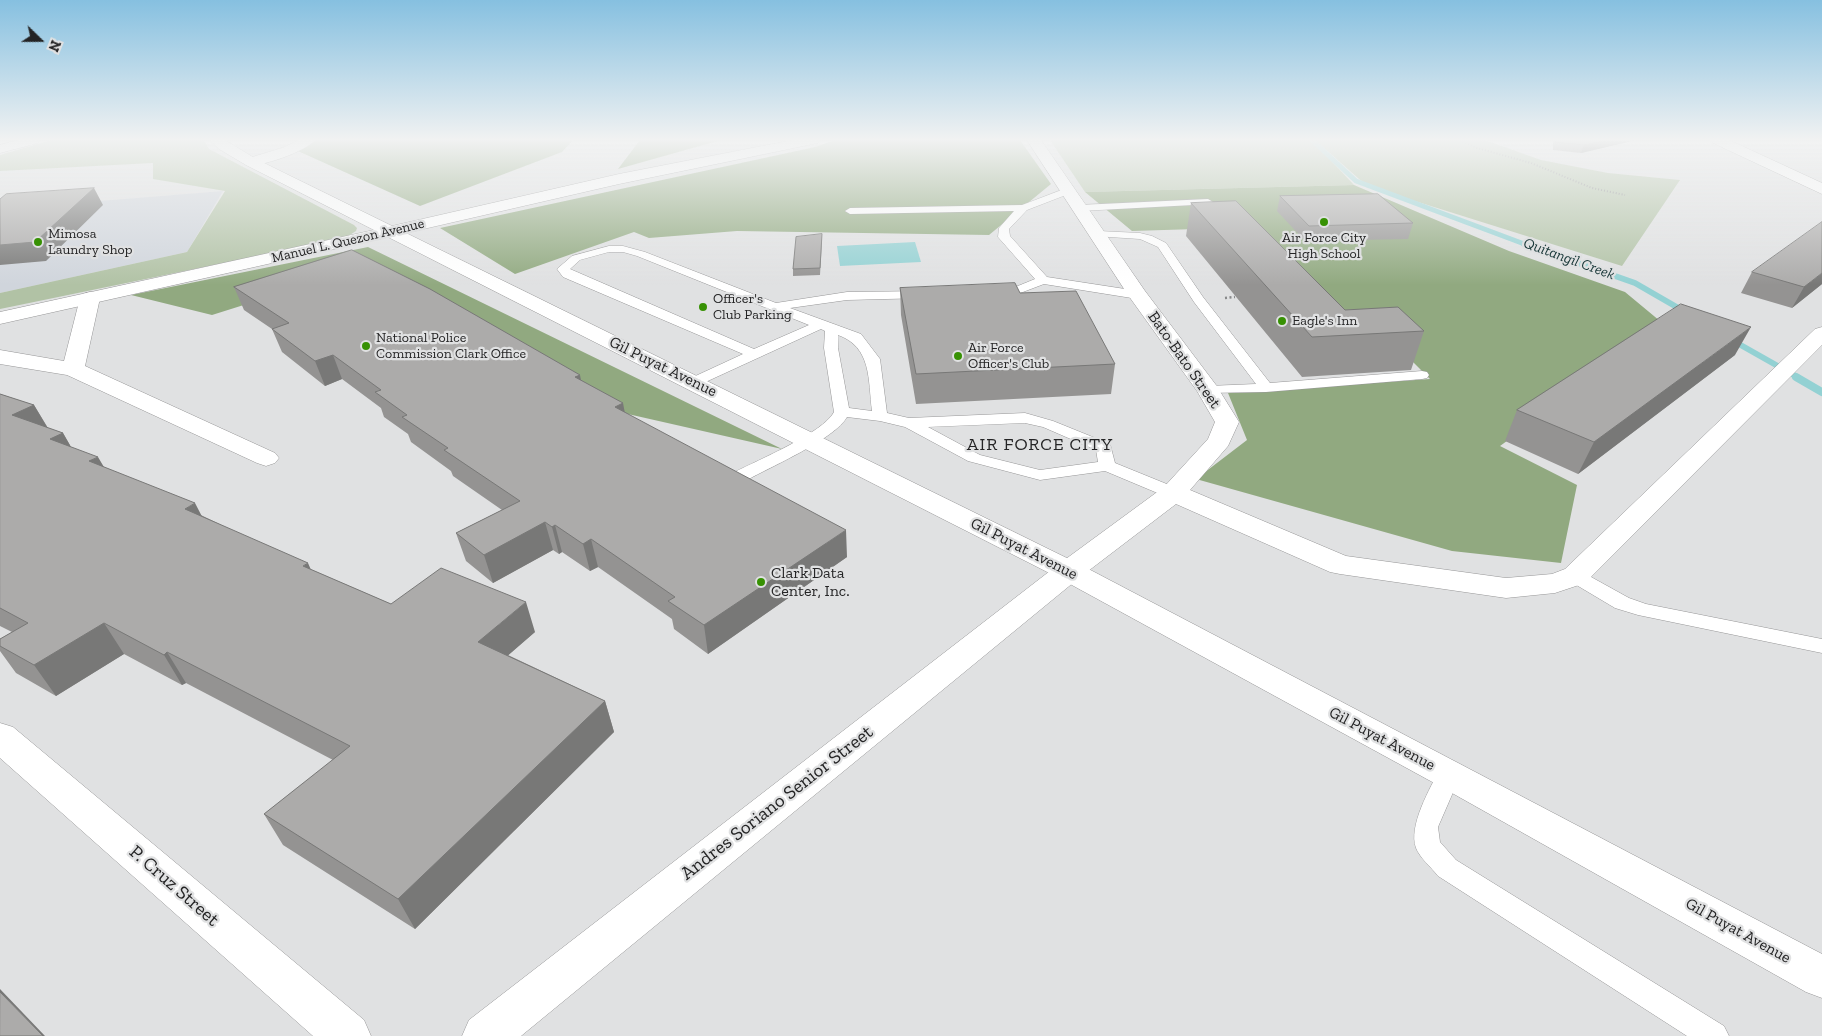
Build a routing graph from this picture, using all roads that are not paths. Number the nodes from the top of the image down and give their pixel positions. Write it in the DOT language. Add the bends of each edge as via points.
graph roads {
  1 [pos="304,188"];
  2 [pos="579,188"];
  3 [pos="1066,188"];
  4 [pos="1074,200"];
  5 [pos="1208,202"];
  6 [pos="1023,208"];
  7 [pos="850,211"];
  8 [pos="391,232"];
  9 [pos="1098,234"];
  10 [pos="1043,280"];
  11 [pos="937,294"];
  12 [pos="986,294"];
  13 [pos="1138,295"];
  14 [pos="90,298"];
  15 [pos="822,298"];
  16 [pos="773,307"];
  17 [pos="0,318"];
  18 [pos="826,326"];
  19 [pos="1822,333"];
  20 [pos="754,354"];
  21 [pos="0,357"];
  22 [pos="73,369"];
  23 [pos="1422,375"];
  24 [pos="694,382"];
  25 [pos="1266,388"];
  26 [pos="1208,390"];
  27 [pos="842,412"];
  28 [pos="880,416"];
  29 [pos="909,423"];
  30 [pos="809,440"];
  31 [pos="266,458"];
  32 [pos="1107,466"];
  33 [pos="741,476"];
  34 [pos="1173,493"];
  35 [pos="1068,571"];
  36 [pos="1575,576"];
  37 [pos="1822,646"];
  38 [pos="0,737"];
  39 [pos="1449,774"];
  40 [pos="1822,977"];
  41 [pos="348,1036"];
  42 [pos="485,1036"];
  43 [pos="1714,1036"];
  1 -- 8 [label="street, Gil Puyat Avenue"];
  2 -- 8 [label="street, Manuel L. Quezon Avenue"];
  3 -- 4 [label="street, Bato-Bato Street"];
  4 -- 5 [label="lane"];
  4 -- 6 [label="lane"];
  4 -- 9 [label="street, Bato-Bato Street"];
  6 -- 7 [label="lane"];
  6 -- 10 [label="lane" via="1004,228 1004,237"];
  8 -- 14 [label="street, Manuel L. Quezon Avenue"];
  8 -- 24 [label="street, Gil Puyat Avenue"];
  9 -- 13 [label="street, Bato-Bato Street"];
  9 -- 25 [label="lane" via="1133,236 1156,240 1162,245 1198,299"];
  10 -- 12 [label="lane" via="1015,291"];
  10 -- 13 [label="lane"];
  11 -- 15 [label="lane"];
  13 -- 26 [label="street, Bato-Bato Street"];
  14 -- 17 [label="street, Manuel L. Quezon Avenue"];
  14 -- 22 [label="street"];
  15 -- 16 [label="lane"];
  15 -- 18 [label="lane"];
  16 -- 18 [label="lane"];
  16 -- 20 [label="lane" via="632,250 591,253 576,258 563,269 566,274"];
  18 -- 20 [label="lane"];
  18 -- 27 [label="lane"];
  18 -- 28 [label="lane" via="856,337 873,359"];
  19 -- 36 [label="street"];
  20 -- 24 [label="lane"];
  21 -- 22 [label="street"];
  22 -- 31 [label="street"];
  23 -- 25 [label="lane"];
  24 -- 30 [label="street, Gil Puyat Avenue"];
  25 -- 26 [label="lane"];
  26 -- 34 [label="street, Bato-Bato Street" via="1227,422 1219,441"];
  27 -- 28 [label="lane"];
  27 -- 30 [label="lane" via="837,421"];
  28 -- 29 [label="lane"];
  29 -- 32 [label="lane" via="974,458 1040,475"];
  29 -- 32 [label="lane" via="1025,418 1104,447"];
  30 -- 33 [label="lane"];
  30 -- 35 [label="street, Gil Puyat Avenue"];
  32 -- 34 [label="lane"];
  34 -- 35 [label="street, Bato-Bato Street"];
  34 -- 36 [label="street" via="1340,565 1506,588 1555,583"];
  35 -- 39 [label="street, Gil Puyat Avenue"];
  35 -- 42 [label="street, Andres Soriano Senior Street"];
  36 -- 37 [label="lane" via="1622,603 1645,610"];
  38 -- 41 [label="street, P. Cruz Street"];
  39 -- 40 [label="street, Gil Puyat Avenue"];
  39 -- 43 [label="lane" via="1426,827 1428,846 1447,868"];
}
